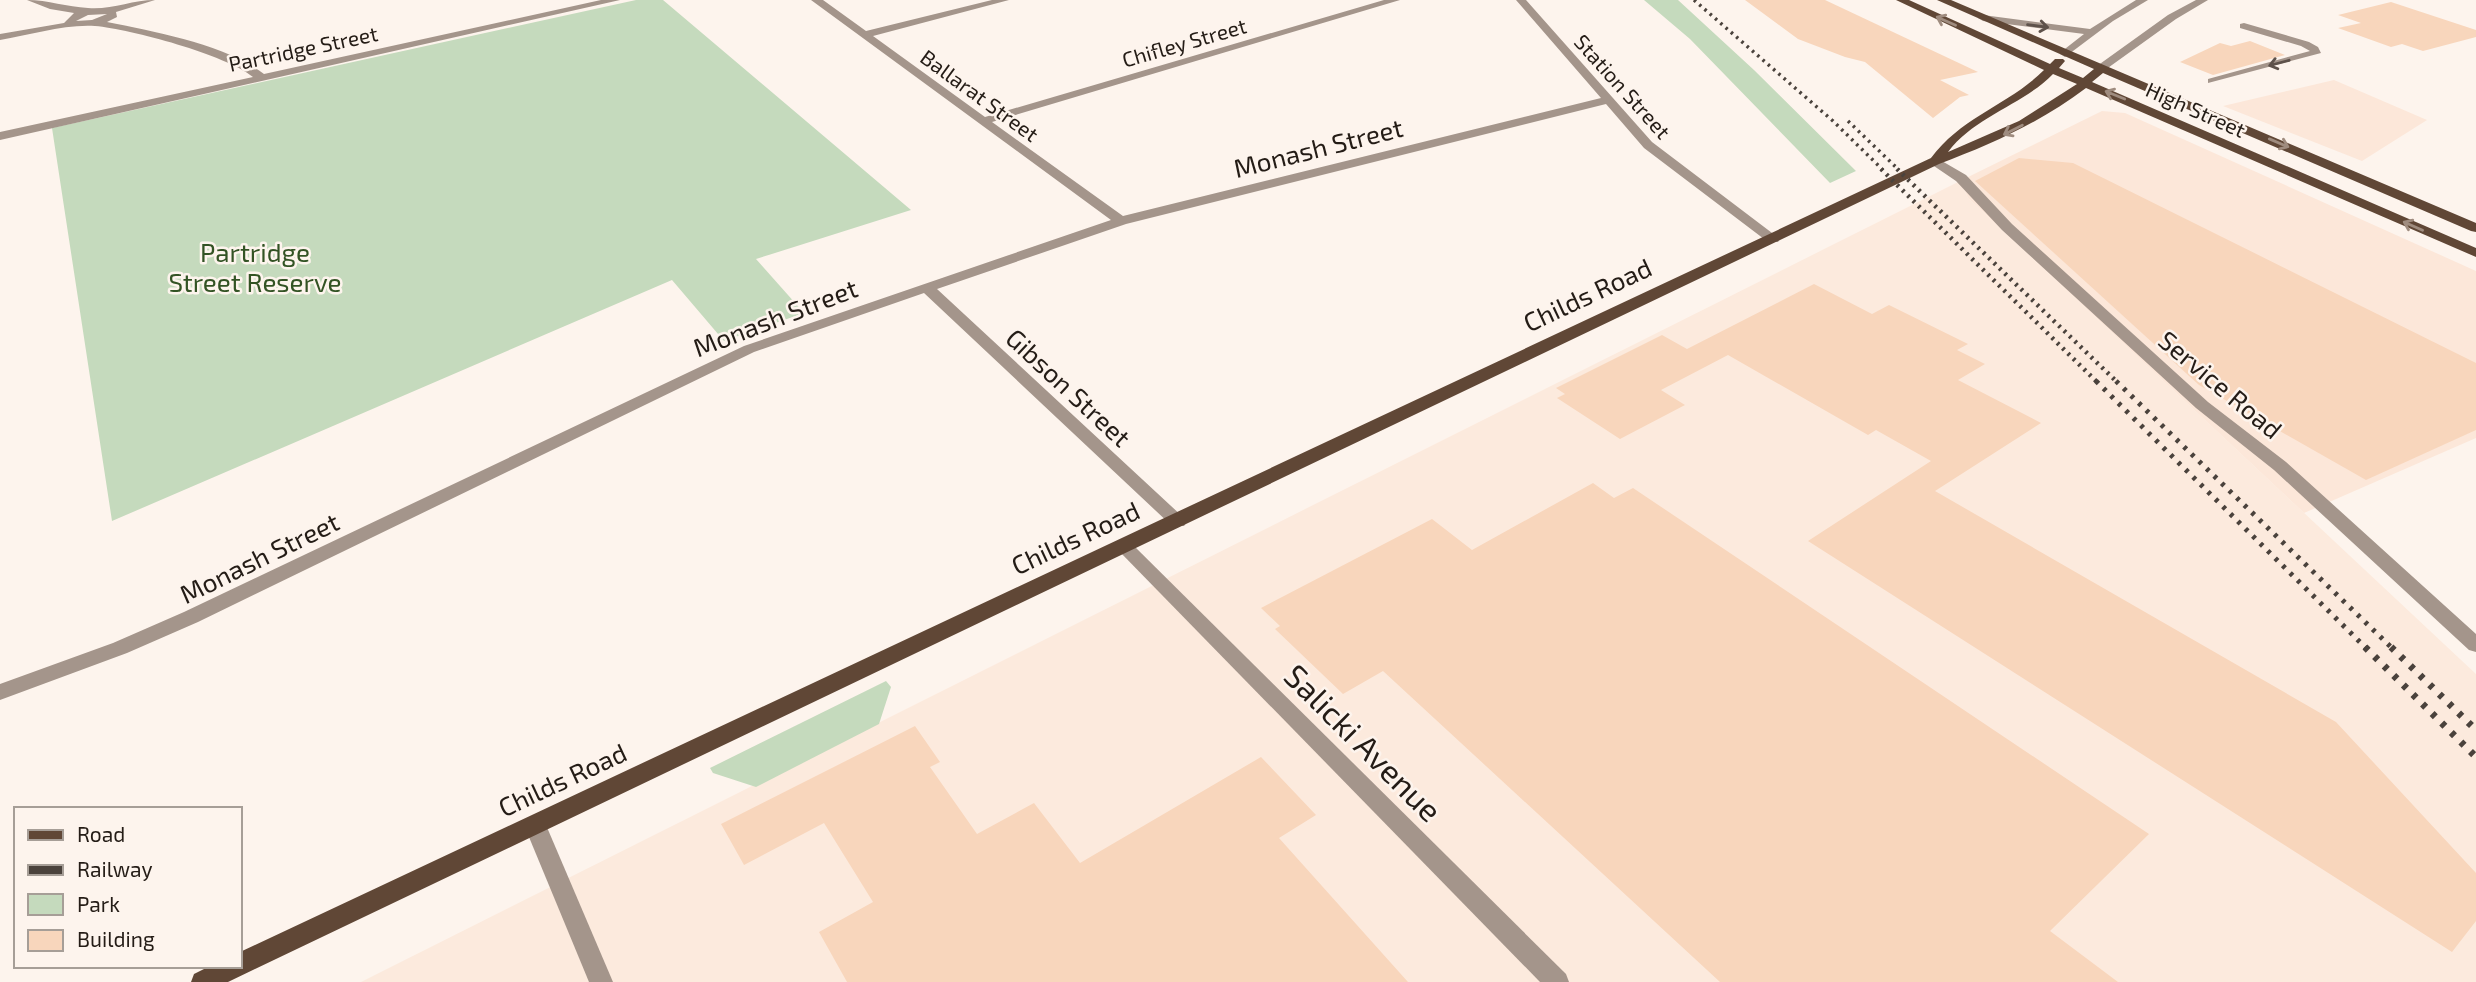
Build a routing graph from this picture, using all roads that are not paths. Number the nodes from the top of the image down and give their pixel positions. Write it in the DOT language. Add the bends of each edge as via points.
graph roads {
  1 [pos="32,0"];
  2 [pos="151,0"];
  3 [pos="615,0"];
  4 [pos="816,0"];
  5 [pos="1004,0"];
  6 [pos="1395,0"];
  7 [pos="1521,0"];
  8 [pos="1901,0"];
  9 [pos="1942,0"];
  10 [pos="2143,0"];
  11 [pos="2203,0"];
  12 [pos="54,7"];
  13 [pos="111,14"];
  14 [pos="92,17"];
  15 [pos="1983,18"];
  16 [pos="72,21"];
  17 [pos="2241,27"];
  18 [pos="128,29"];
  19 [pos="2093,32"];
  20 [pos="864,35"];
  21 [pos="0,37"];
  22 [pos="2064,54"];
  23 [pos="2101,68"];
  24 [pos="2052,69"];
  25 [pos="261,77"];
  26 [pos="2212,81"];
  27 [pos="2085,84"];
  28 [pos="1609,100"];
  29 [pos="984,121"];
  30 [pos="0,136"];
  31 [pos="1935,161"];
  32 [pos="1121,221"];
  33 [pos="2476,228"];
  34 [pos="1773,239"];
  35 [pos="2476,253"];
  36 [pos="927,288"];
  37 [pos="1178,522"];
  38 [pos="1125,547"];
  39 [pos="2476,645"];
  40 [pos="0,692"];
  41 [pos="535,825"];
  42 [pos="242,963"];
  43 [pos="232,968"];
  44 [pos="203,982"];
  45 [pos="601,982"];
  46 [pos="1558,982"];
  1 -- 12 [label="street"];
  2 -- 13 [label="street"];
  3 -- 25 [label="street, Partridge Street"];
  4 -- 20 [label="street, Ballarat Street"];
  5 -- 20 [label="street"];
  6 -- 29 [label="street, Chifley Street"];
  7 -- 28 [label="street, Station Street"];
  24 -- 8 [label="main road, High Street, one-way"];
  9 -- 15 [label="main road, High Street"];
  10 -- 19 [label="street"];
  11 -- 23 [label="street"];
  12 -- 14 [label="street"];
  12 -- 16 [label="street"];
  13 -- 14 [label="street"];
  13 -- 18 [label="street"];
  14 -- 16 [label="street"];
  14 -- 18 [label="street"];
  15 -- 19 [label="street, one-way"];
  15 -- 22 [label="main road, High Street"];
  16 -- 21 [label="street"];
  17 -- 26 [label="street, one-way" via="2310,46 2316,53"];
  18 -- 25 [label="street" via="244,64"];
  19 -- 22 [label="street"];
  20 -- 29 [label="street, Ballarat Street"];
  22 -- 23 [label="main road, High Street"];
  22 -- 24 [label="main road, Childs Road"];
  23 -- 27 [label="main road, Childs Road"];
  23 -- 33 [label="main road, High Street, one-way"];
  24 -- 27 [label="main road, High Street"];
  24 -- 31 [label="main road, Childs Road" via="1944,145"];
  25 -- 30 [label="street, Partridge Street"];
  27 -- 31 [label="main road, Childs Road, one-way" via="2009,132"];
  35 -- 27 [label="main road, High Street, one-way"];
  28 -- 32 [label="street, Monash Street"];
  28 -- 34 [label="street, Station Street" via="1660,156"];
  29 -- 32 [label="street, Ballarat Street"];
  31 -- 34 [label="main road, Childs Road"];
  31 -- 39 [label="street, Service Road" via="1961,178 2007,227 2202,405 2280,466"];
  32 -- 36 [label="street, Monash Street"];
  34 -- 37 [label="main road, Childs Road"];
  36 -- 37 [label="street, Gibson Street"];
  36 -- 40 [label="street, Monash Street" via="732,356 191,617"];
  37 -- 38 [label="main road, Childs Road"];
  38 -- 41 [label="main road, Childs Road"];
  38 -- 46 [label="street, Salicki Avenue"];
  41 -- 42 [label="main road, Childs Road"];
  41 -- 45 [label="street"];
  43 -- 44 [label="main road, Childs Road"];
}
